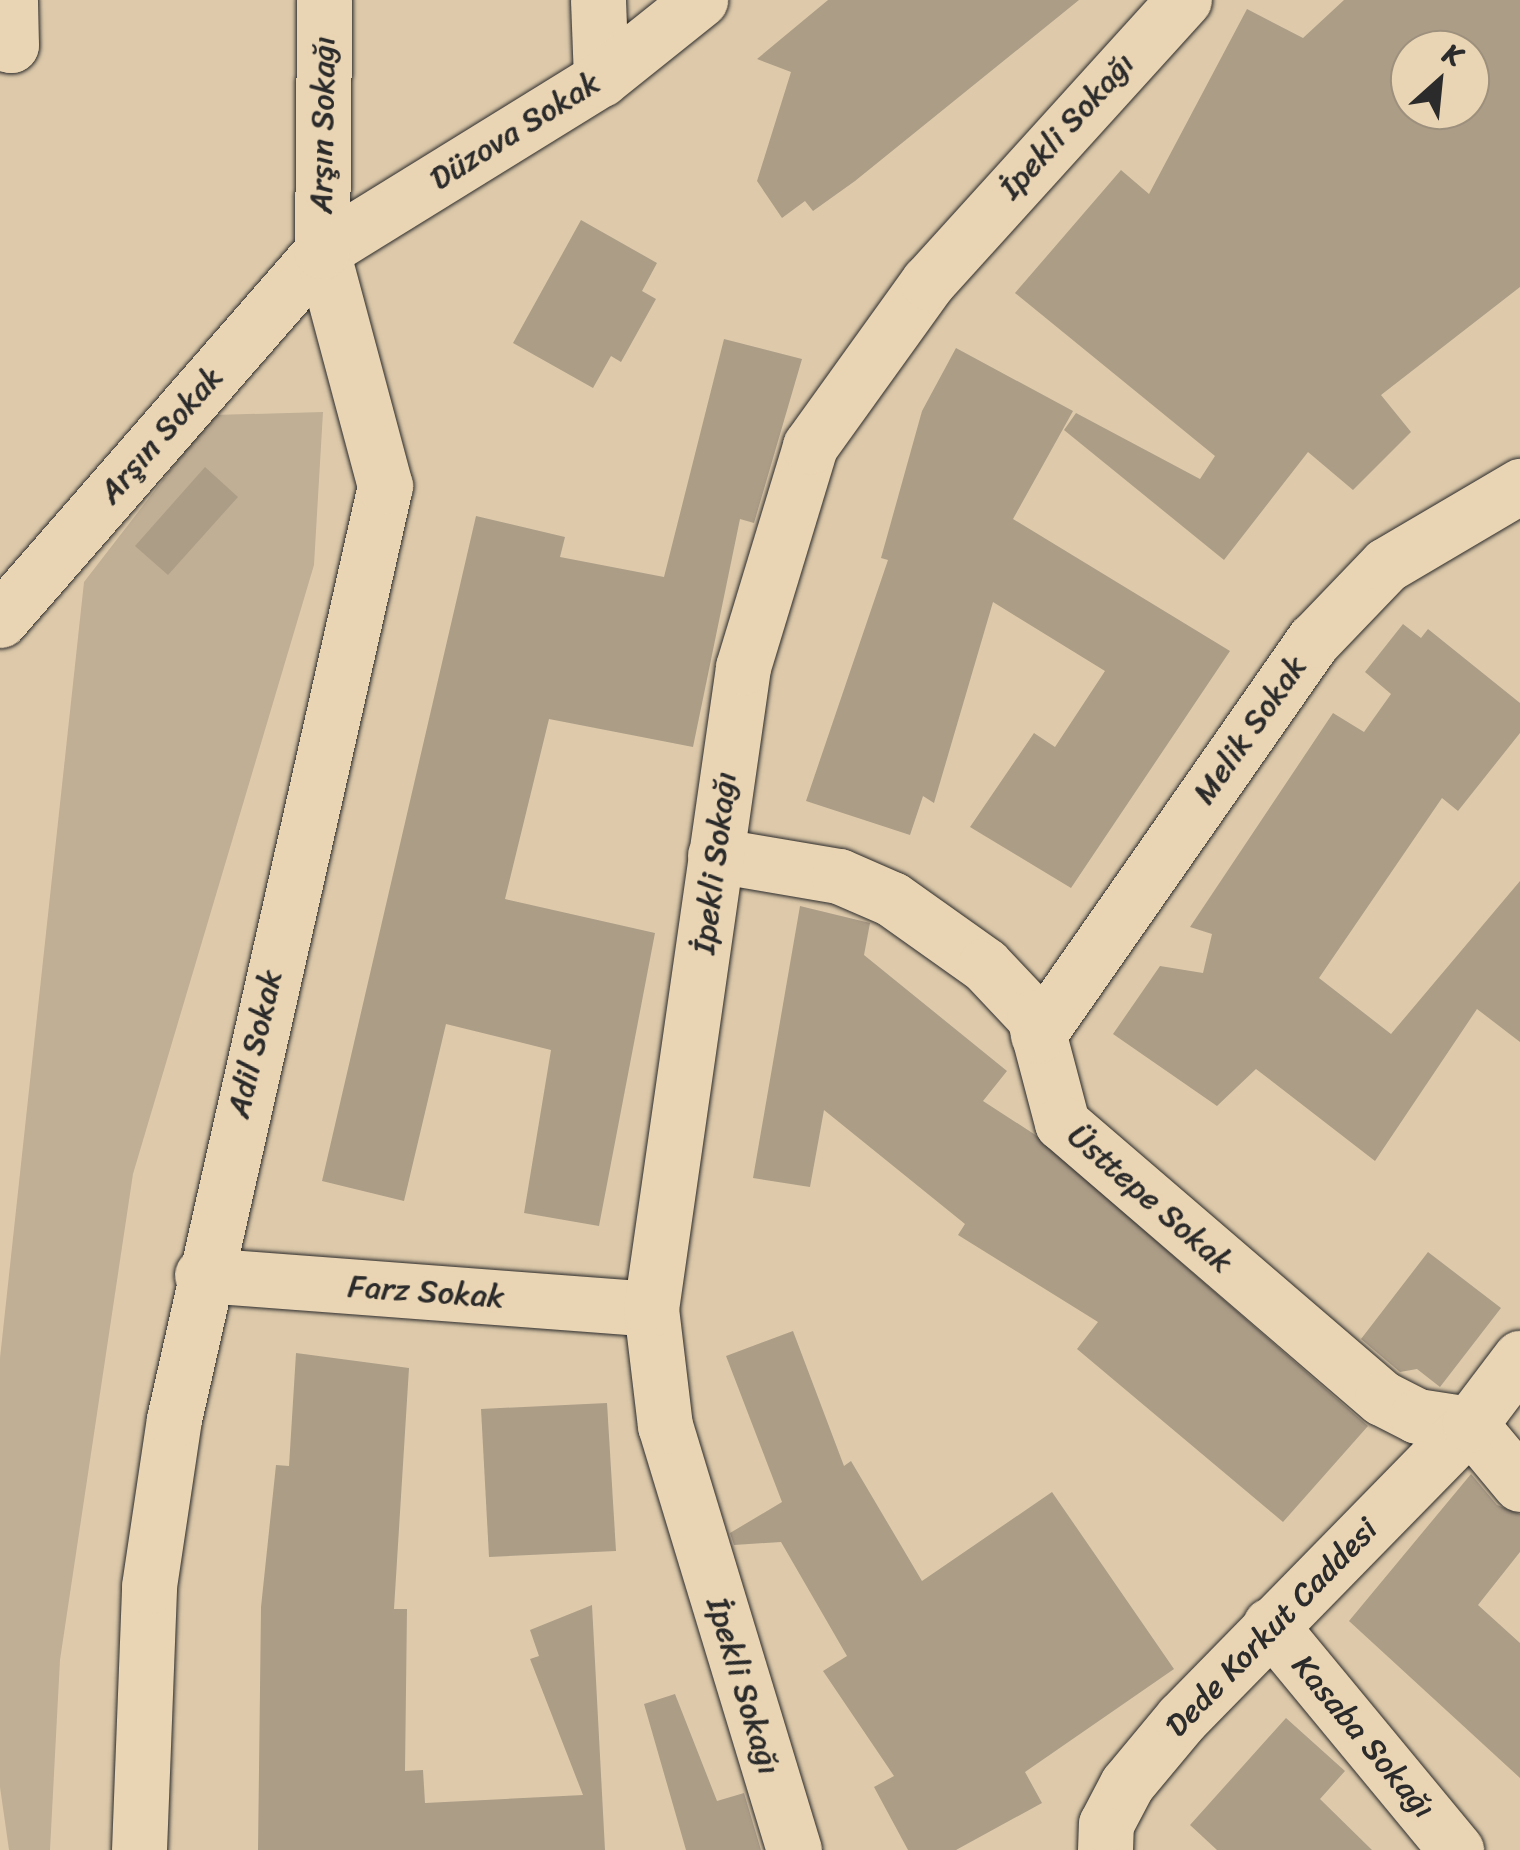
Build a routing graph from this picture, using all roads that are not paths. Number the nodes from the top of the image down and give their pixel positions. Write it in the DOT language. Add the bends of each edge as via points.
graph roads {
  1 [pos="324,0"];
  2 [pos="598,0"];
  3 [pos="700,0"];
  4 [pos="1184,0"];
  5 [pos="600,79"];
  6 [pos="322,251"];
  7 [pos="1520,486"];
  8 [pos="0,620"];
  9 [pos="715,855"];
  10 [pos="1038,1035"];
  11 [pos="202,1275"];
  12 [pos="651,1309"];
  13 [pos="1520,1358"];
  14 [pos="1470,1424"];
  15 [pos="1520,1484"];
  16 [pos="1270,1625"];
  17 [pos="1090,1845"];
  18 [pos="138,1850"];
  19 [pos="794,1850"];
  20 [pos="1456,1850"];
  1 -- 6 [label="street, Arşın Sokağı"];
  2 -- 5 [label="street"];
  3 -- 5 [label="street, Düzova Sokak"];
  4 -- 9 [label="street, İpekli Sokağı" via="928,282 810,446 743,667"];
  5 -- 6 [label="street, Düzova Sokak"];
  6 -- 8 [label="street, Arşın Sokak"];
  6 -- 11 [label="street, Adil Sokak" via="385,486"];
  7 -- 10 [label="street, Melik Sokak" via="1386,565 1314,640"];
  9 -- 10 [label="street, Üsttepe Sokak" via="784,861 892,899 1023,1000"];
  9 -- 12 [label="street, İpekli Sokağı"];
  10 -- 14 [label="street, Üsttepe Sokak" via="1062,1123 1092,1151 1382,1398 1417,1416"];
  11 -- 12 [label="street, Farz Sokak"];
  11 -- 18 [label="street, Adil Sokak" via="149,1586"];
  12 -- 19 [label="street, İpekli Sokağı" via="665,1426"];
  13 -- 14 [label="street, Dede Korkut Caddesi"];
  14 -- 15 [label="street"];
  14 -- 16 [label="street, Dede Korkut Caddesi"];
  16 -- 17 [label="street, Dede Korkut Caddesi" via="1127,1784"];
  16 -- 20 [label="street, Kasaba Sokağı"];
}
